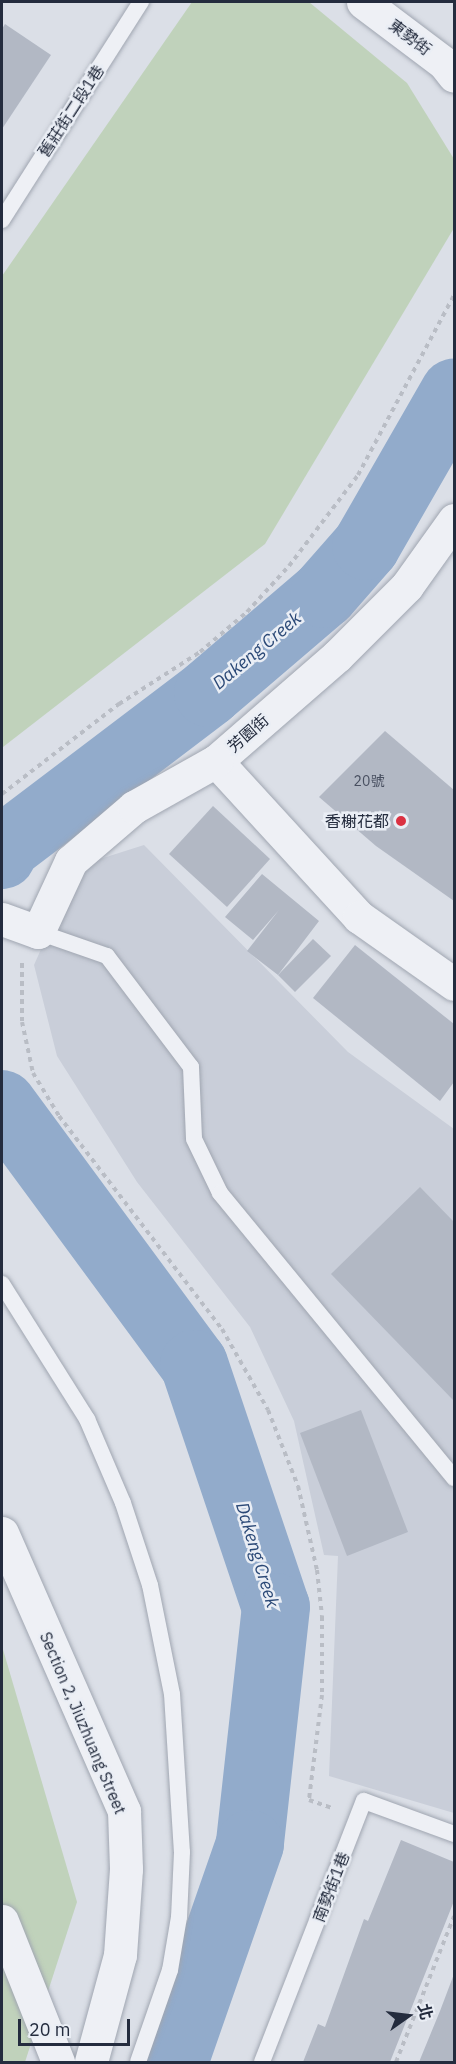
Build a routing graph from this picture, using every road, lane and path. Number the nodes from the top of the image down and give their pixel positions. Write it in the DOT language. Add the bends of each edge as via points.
graph roads {
  1 [pos="141,2"];
  2 [pos="363,2"];
  3 [pos="454,76"];
  4 [pos="2,220"];
  5 [pos="454,295"];
  6 [pos="454,520"];
  7 [pos="216,760"];
  8 [pos="2,794"];
  9 [pos="22,926"];
  10 [pos="454,984"];
  11 [pos="2,1284"];
  12 [pos="454,1478"];
  13 [pos="2,1533"];
  14 [pos="358,1816"];
  15 [pos="454,1834"];
  16 [pos="454,1916"];
  17 [pos="2,1921"];
  18 [pos="58,2062"];
  19 [pos="91,2062"];
  20 [pos="138,2062"];
  21 [pos="262,2062"];
  22 [pos="396,2062"];
  1 -- 4 [label="lane, 舊莊街二段1巷"];
  2 -- 3 [label="street, 東勢街" via="444,63"];
  5 -- 8 [label="path" via="358,475 289,566 247,612 200,652 119,704"];
  6 -- 7 [label="street, 芳園街" via="407,586 338,656"];
  7 -- 9 [label="street" via="134,807 71,861"];
  7 -- 10 [label="street, 芳園街" via="359,917"];
  9 -- 12 [label="lane" via="107,956 191,1067 194,1139 220,1193"];
  9 -- 14 [label="path" via="20,993 26,1050 33,1073 58,1116 222,1329 247,1368 282,1444 308,1528 322,1616 322,1695 309,1800"];
  11 -- 20 [label="lane" via="87,1419 123,1503 150,1585 172,1694 182,1852 179,1917 170,1970"];
  13 -- 19 [label="street, Section 2, Jiuzhuang Street" via="124,1811 126,1869 120,1955"];
  14 -- 15 [label="lane" via="364,1801"];
  14 -- 21 [label="lane, 南勢街1巷"];
  16 -- 22 [label="path"];
  17 -- 18 [label="street"];
}
